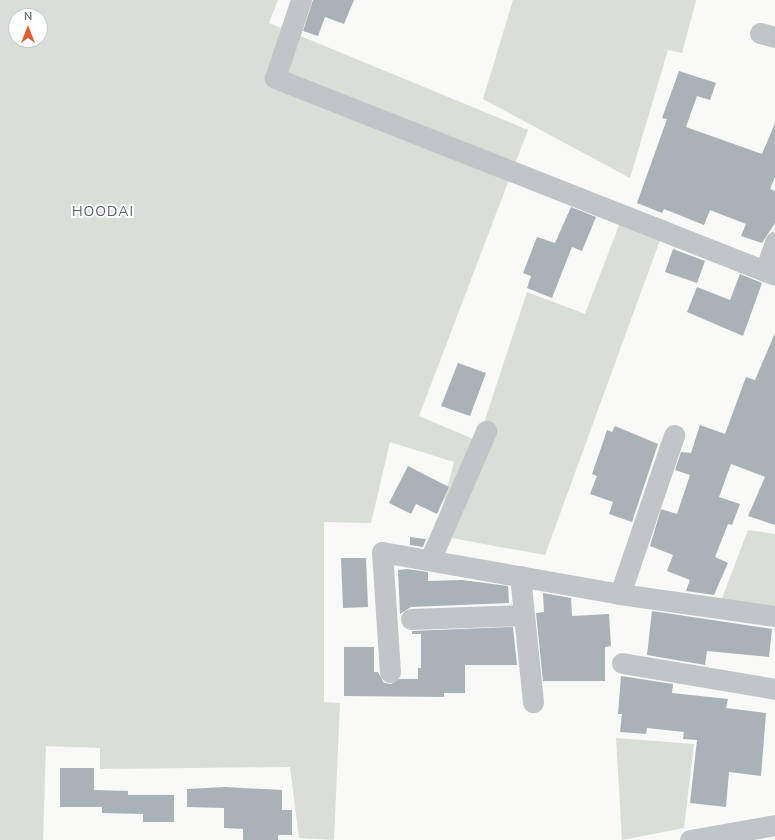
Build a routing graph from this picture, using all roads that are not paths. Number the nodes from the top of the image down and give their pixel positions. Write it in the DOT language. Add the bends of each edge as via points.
graph roads {
  1 [pos="301,0"];
  2 [pos="775,242"];
  3 [pos="770,273"];
  4 [pos="486,431"];
  5 [pos="674,435"];
  6 [pos="430,560"];
  7 [pos="520,576"];
  8 [pos="620,594"];
  9 [pos="523,615"];
  10 [pos="775,616"];
  11 [pos="411,619"];
  12 [pos="622,663"];
  13 [pos="390,672"];
  14 [pos="775,689"];
  15 [pos="533,702"];
  16 [pos="775,825"];
  17 [pos="690,840"];
  1 -- 3 [label="street" via="275,78"];
  2 -- 3 [label="street"];
  4 -- 6 [label="street"];
  5 -- 8 [label="street"];
  6 -- 7 [label="street"];
  6 -- 13 [label="street" via="382,552"];
  7 -- 8 [label="street"];
  7 -- 9 [label="street"];
  8 -- 10 [label="street"];
  9 -- 11 [label="street"];
  9 -- 15 [label="street"];
  12 -- 14 [label="street"];
  16 -- 17 [label="street"];
}
